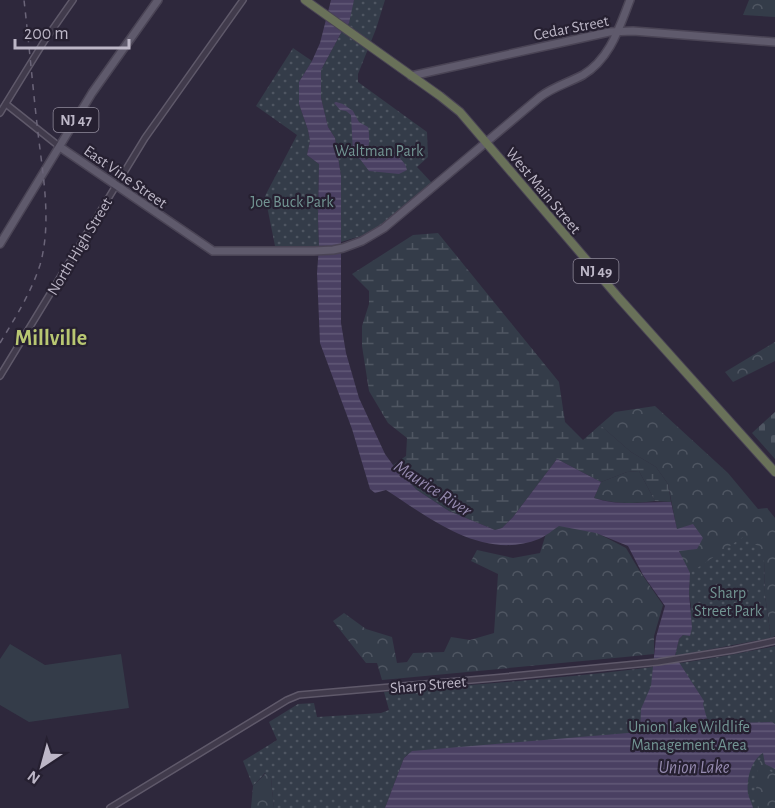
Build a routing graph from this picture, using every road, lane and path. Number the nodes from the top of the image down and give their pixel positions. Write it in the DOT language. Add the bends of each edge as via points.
graph roads {
  1 [pos="73,0"];
  2 [pos="158,0"];
  3 [pos="243,0"];
  4 [pos="304,0"];
  5 [pos="630,0"];
  6 [pos="617,31"];
  7 [pos="775,42"];
  8 [pos="411,76"];
  9 [pos="6,104"];
  10 [pos="0,113"];
  11 [pos="487,142"];
  12 [pos="60,147"];
  13 [pos="116,185"];
  14 [pos="0,244"];
  15 [pos="0,376"];
  16 [pos="775,472"];
  17 [pos="775,641"];
  18 [pos="110,808"];
  1 -- 9 [label="street"];
  2 -- 12 [label="main road, NJ 47" via="92,93"];
  3 -- 13 [label="street, North High Street" via="156,121"];
  4 -- 8 [label="highway, West Main Street / NJ 49"];
  5 -- 6 [label="main road"];
  6 -- 7 [label="main road, Cedar Street"];
  6 -- 8 [label="main road, Cedar Street"];
  6 -- 11 [label="main road" via="607,53 592,70 546,92"];
  8 -- 11 [label="highway, West Main Street / NJ 49" via="456,108"];
  9 -- 10 [label="street"];
  9 -- 12 [label="street, East Vine Street"];
  11 -- 13 [label="main road, East Vine Street" via="384,228 343,248 211,251"];
  11 -- 16 [label="highway, West Main Street / NJ 49" via="619,298"];
  12 -- 13 [label="main road, East Vine Street"];
  12 -- 14 [label="main road, NJ 47"];
  13 -- 15 [label="street, North High Street"];
  17 -- 18 [label="street, Sharp Street" via="658,662 299,695"];
}
